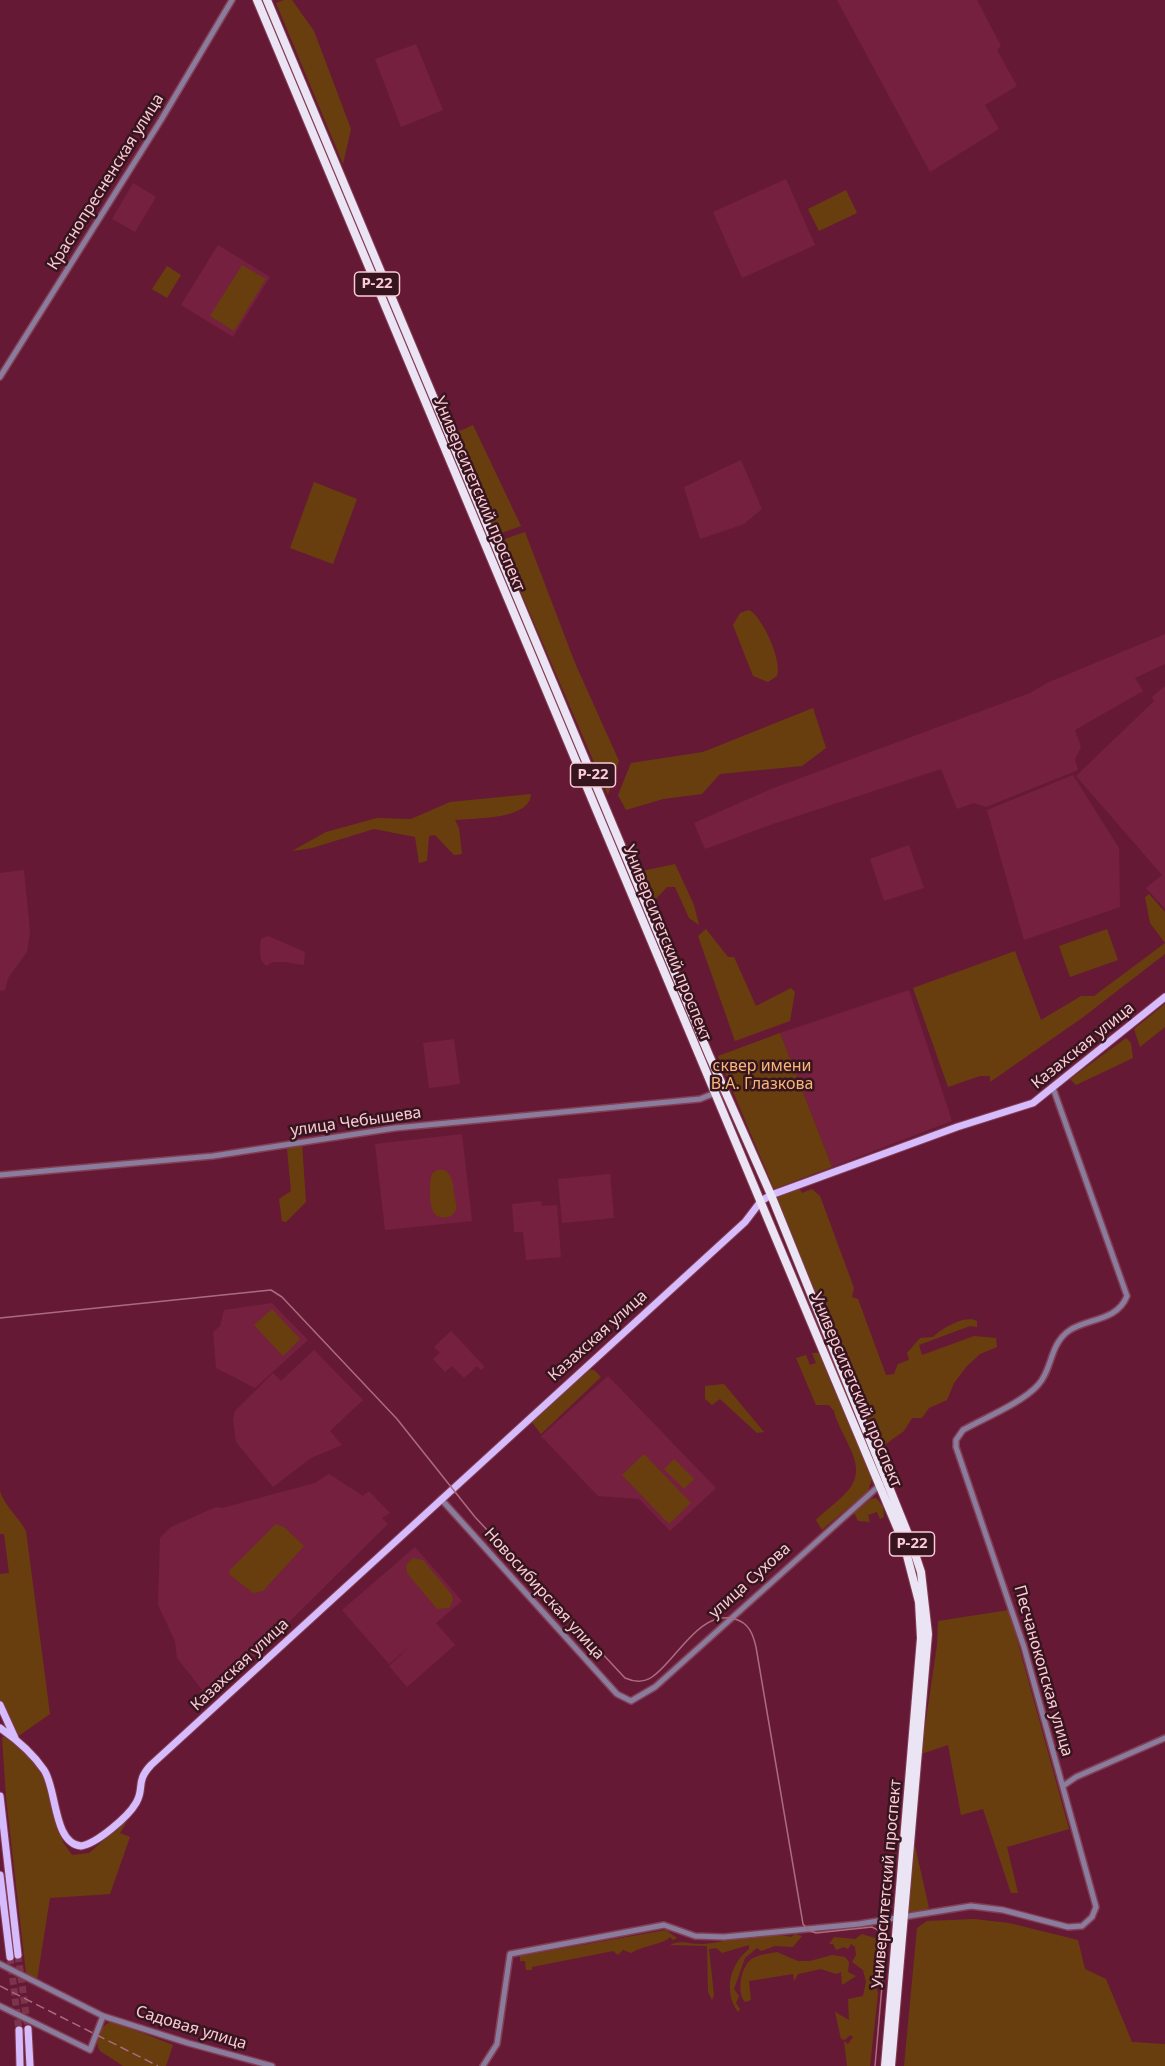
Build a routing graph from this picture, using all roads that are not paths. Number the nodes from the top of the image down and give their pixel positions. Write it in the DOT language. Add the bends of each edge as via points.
graph roads {
  1 [pos="232,0"];
  2 [pos="257,0"];
  3 [pos="267,0"];
  4 [pos="0,377"];
  5 [pos="674,970"];
  6 [pos="666,974"];
  7 [pos="1165,997"];
  8 [pos="1053,1088"];
  9 [pos="715,1094"];
  10 [pos="0,1175"];
  11 [pos="771,1195"];
  12 [pos="761,1202"];
  13 [pos="884,1482"];
  14 [pos="441,1499"];
  15 [pos="631,1701"];
  16 [pos="0,1705"];
  17 [pos="0,1728"];
  18 [pos="0,1735"];
  19 [pos="9,1735"];
  20 [pos="1165,1738"];
  21 [pos="16,1741"];
  22 [pos="1062,1786"];
  23 [pos="0,1797"];
  24 [pos="0,1875"];
  25 [pos="900,1918"];
  26 [pos="18,1955"];
  27 [pos="10,1957"];
  28 [pos="0,1964"];
  29 [pos="0,2006"];
  30 [pos="103,2016"];
  31 [pos="28,2029"];
  32 [pos="19,2030"];
  33 [pos="20,2066"];
  34 [pos="30,2066"];
  35 [pos="272,2066"];
  36 [pos="483,2066"];
  37 [pos="885,2066"];
  38 [pos="891,2066"];
  1 -- 4 [label="street, Краснопресненская улица"];
  2 -- 6 [label="highway, Университетский проспект / Р-22"];
  3 -- 5 [label="highway, Университетский проспект / Р-22"];
  5 -- 6 [label="highway" via="668,969"];
  5 -- 11 [label="highway, Университетский проспект / Р-22"];
  6 -- 9 [label="highway, Университетский проспект / Р-22"];
  7 -- 8 [label="main road, Казахская улица"];
  8 -- 11 [label="main road, Казахская улица" via="1016,1110 957,1127"];
  8 -- 22 [label="street, Песчанокопская улица" via="1127,1296 1118,1310 1067,1332 1054,1348 1039,1384 963,1430 956,1446 1024,1647"];
  9 -- 10 [label="street, улица Чебышева" via="700,1099 353,1133 213,1156"];
  9 -- 12 [label="highway, Университетский проспект / Р-22"];
  11 -- 12 [label="main road, Казахская улица"];
  11 -- 13 [label="highway, Университетский проспект / Р-22"];
  12 -- 13 [label="highway, Университетский проспект / Р-22"];
  12 -- 14 [label="main road, Казахская улица" via="745,1222"];
  13 -- 15 [label="street, улица Сухова" via="655,1687"];
  13 -- 25 [label="highway, Университетский проспект / Р-22" via="921,1572 928,1634"];
  14 -- 15 [label="street, Новосибирская улица" via="617,1694"];
  14 -- 21 [label="main road, Казахская улица" via="151,1765 142,1775 136,1802 94,1841 81,1846 71,1843 61,1826 46,1774"];
  16 -- 21 [label="main road"];
  17 -- 19 [label="main road"];
  18 -- 19 [label="main road"];
  19 -- 21 [label="main road"];
  20 -- 22 [label="street"];
  22 -- 25 [label="street, Песчанокопская улица" via="1096,1907 1082,1926 1068,1927 971,1906"];
  23 -- 26 [label="main road"];
  24 -- 27 [label="main road"];
  25 -- 36 [label="street" via="724,1937 695,1936 664,1925 510,1954 497,2044"];
  25 -- 37 [label="highway, Университетский проспект / Р-22"];
  25 -- 38 [label="highway, Университетский проспект / Р-22"];
  28 -- 30 [label="street, Садовая улица"];
  29 -- 30 [label="street" via="90,2050"];
  30 -- 35 [label="street, Садовая улица"];
  31 -- 34 [label="main road"];
  32 -- 33 [label="main road"];
}
